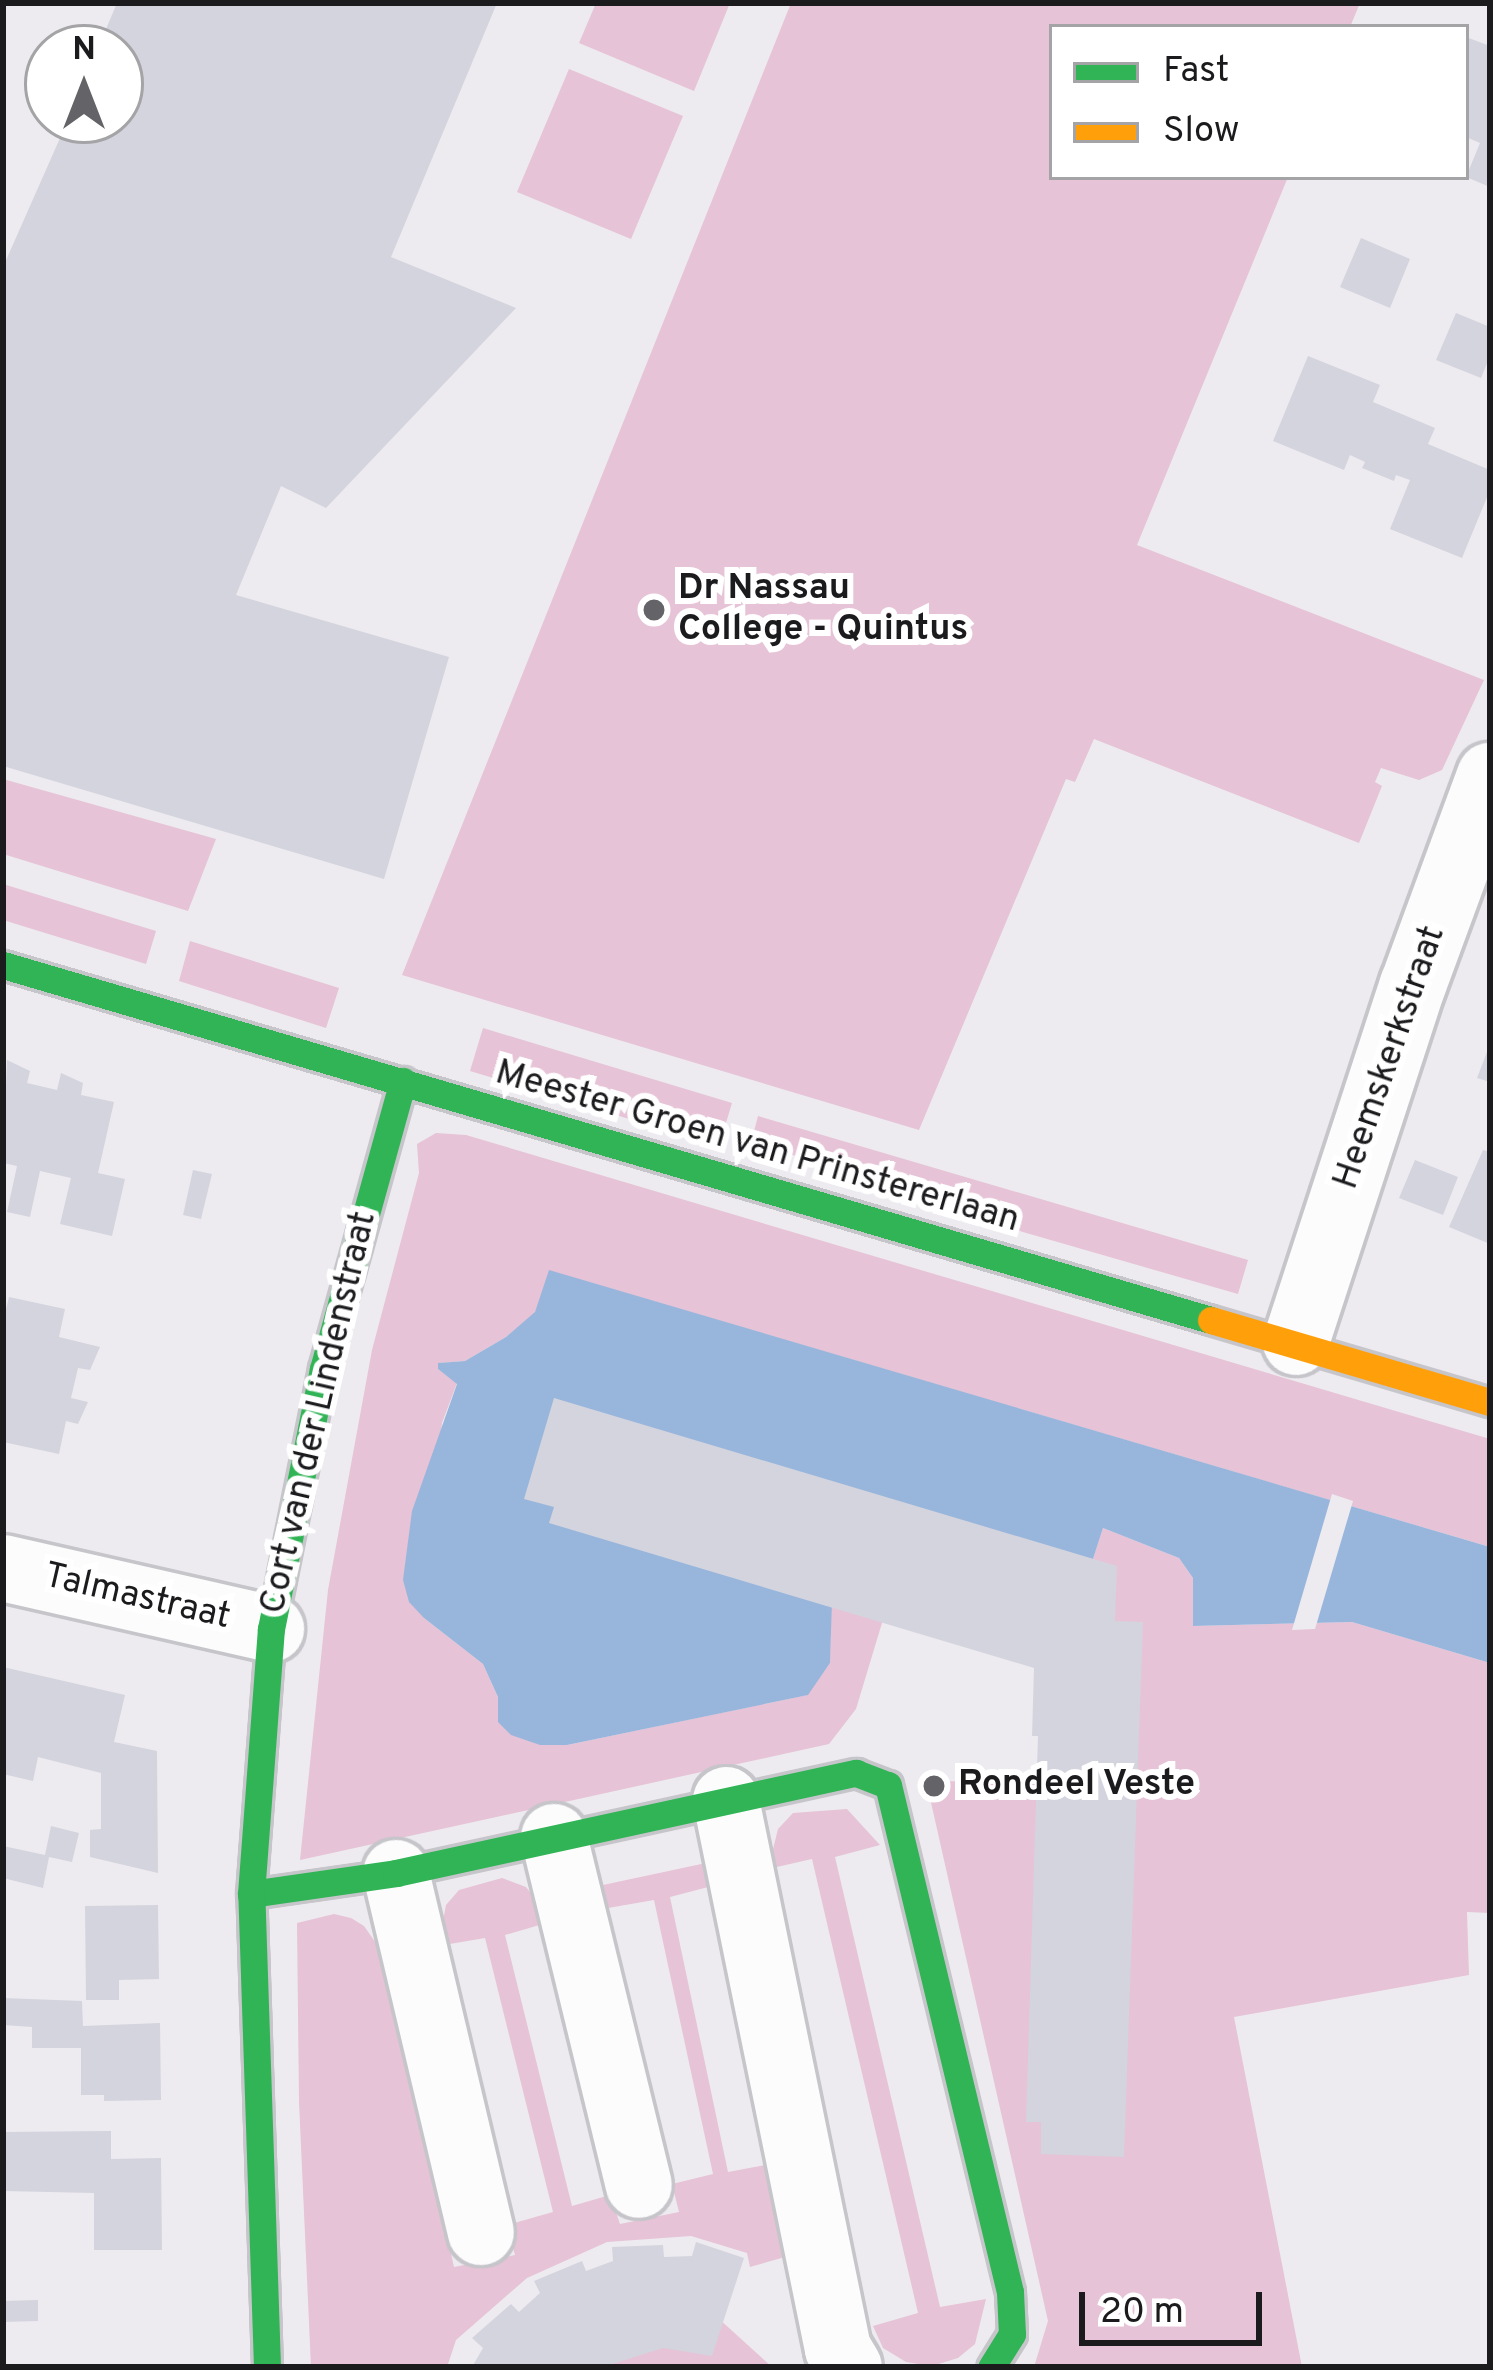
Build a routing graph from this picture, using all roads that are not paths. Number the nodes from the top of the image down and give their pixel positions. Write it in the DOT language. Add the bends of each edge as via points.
graph roads {
  1 [pos="1490,776"];
  2 [pos="3,965"];
  3 [pos="403,1081"];
  4 [pos="1296,1342"];
  5 [pos="1490,1402"];
  6 [pos="3,1568"];
  7 [pos="271,1629"];
  8 [pos="726,1801"];
  9 [pos="554,1838"];
  10 [pos="396,1873"];
  11 [pos="251,1894"];
  12 [pos="639,2185"];
  13 [pos="481,2232"];
  14 [pos="267,2367"];
  15 [pos="849,2367"];
  16 [pos="991,2367"];
  1 -- 4 [label="street, Heemskerkstraat"];
  2 -- 3 [label="street, Meester Groen van Prinstererlaan"];
  3 -- 4 [label="street, Meester Groen van Prinstererlaan"];
  3 -- 7 [label="street, Cort van der Lindenstraat" via="323,1369"];
  4 -- 5 [label="street, Meester Groen van Prinstererlaan"];
  6 -- 7 [label="street, Talmastraat"];
  7 -- 11 [label="street, Cort van der Lindenstraat"];
  8 -- 9 [label="street"];
  8 -- 15 [label="street" via="838,2349"];
  8 -- 16 [label="street" via="856,1773 888,1785 1010,2291 1012,2334"];
  9 -- 10 [label="street"];
  9 -- 12 [label="street"];
  10 -- 11 [label="street"];
  10 -- 13 [label="street"];
  11 -- 14 [label="street, Cort van der Lindenstraat"];
}
